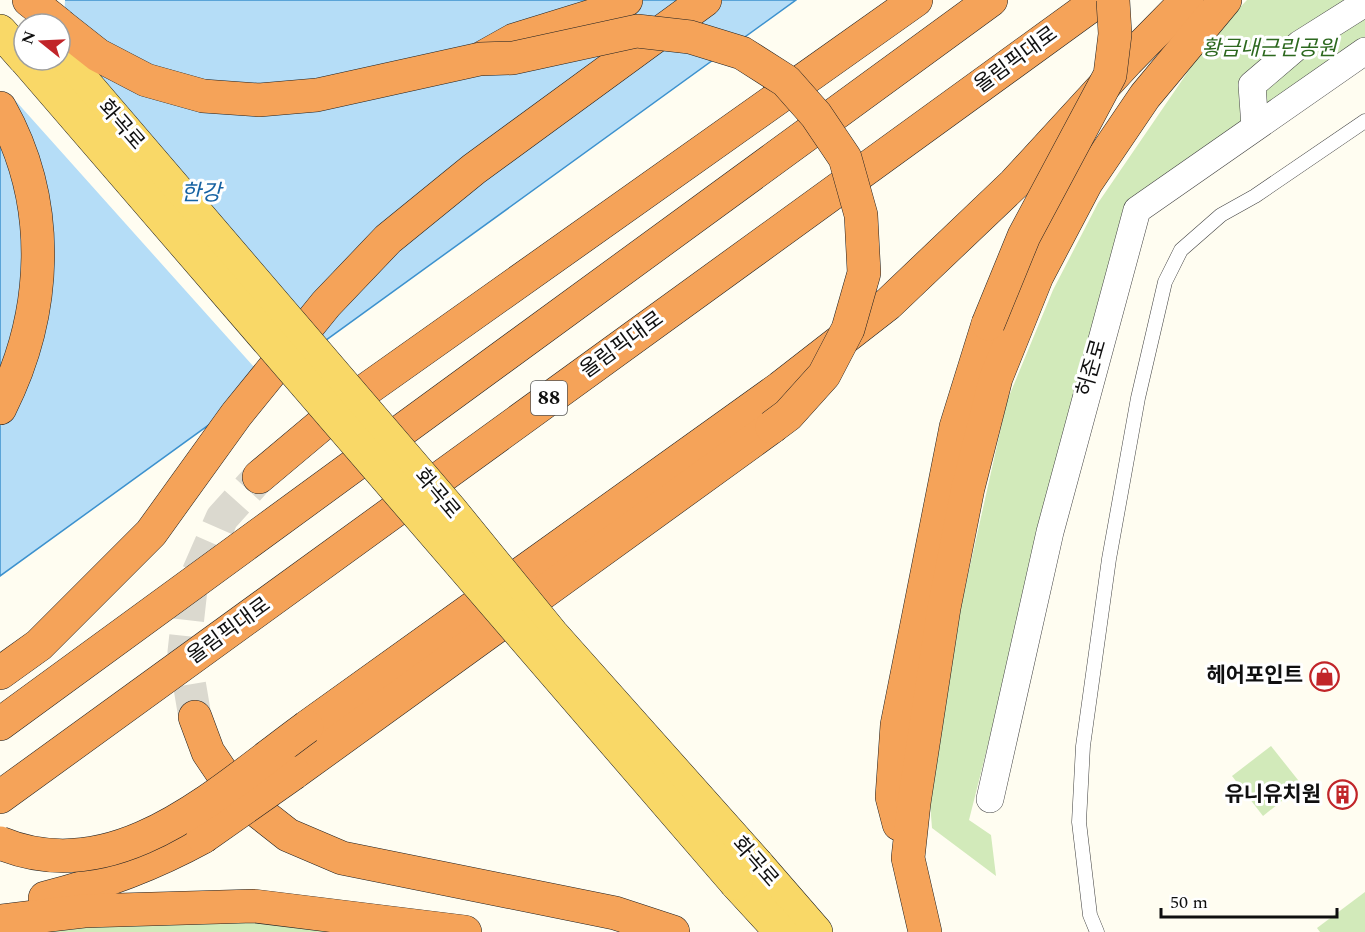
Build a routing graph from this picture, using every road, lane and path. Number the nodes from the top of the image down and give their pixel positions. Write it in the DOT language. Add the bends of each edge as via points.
graph roads {
  1 [pos="14,0"];
  2 [pos="29,0"];
  3 [pos="626,0"];
  4 [pos="705,0"];
  5 [pos="916,0"];
  6 [pos="991,0"];
  7 [pos="1099,0"];
  8 [pos="1113,0"];
  9 [pos="1187,0"];
  10 [pos="1225,0"];
  11 [pos="1365,3"];
  12 [pos="24,12"];
  13 [pos="44,12"];
  14 [pos="0,31"];
  15 [pos="72,34"];
  16 [pos="12,44"];
  17 [pos="1365,51"];
  18 [pos="480,59"];
  19 [pos="72,68"];
  20 [pos="36,72"];
  21 [pos="0,108"];
  22 [pos="1365,120"];
  23 [pos="1255,128"];
  24 [pos="0,408"];
  25 [pos="260,477"];
  26 [pos="0,673"];
  27 [pos="195,717"];
  28 [pos="0,723"];
  29 [pos="0,797"];
  30 [pos="990,799"];
  31 [pos="0,843"];
  32 [pos="908,858"];
  33 [pos="0,909"];
  34 [pos="0,921"];
  35 [pos="465,932"];
  36 [pos="673,932"];
  37 [pos="781,932"];
  38 [pos="816,932"];
  39 [pos="925,932"];
  40 [pos="1097,932"];
  1 -- 12 [label="main road"];
  2 -- 13 [label="highway"];
  3 -- 18 [label="highway" via="598,14 514,40"];
  4 -- 26 [label="highway, bridge" via="474,168 388,239 326,304 236,415 151,533 39,645"];
  5 -- 25 [label="highway" via="346,404"];
  6 -- 28 [label="highway"];
  7 -- 29 [label="highway, 올림픽대로 / 88"];
  8 -- 32 [label="highway, bridge" via="1115,34 1110,75 1024,236 988,324 956,427 897,725 892,797"];
  9 -- 31 [label="highway, bridge" via="1014,184 888,304 780,388 197,807 128,846 92,854 53,857"];
  10 -- 32 [label="highway" via="1145,96 1086,183 1037,276 996,378 968,488 944,608 926,708"];
  11 -- 23 [label="street" via="1300,44 1252,85"];
  14 -- 16 [label="main road, 화곡로"];
  15 -- 18 [label="highway, bridge" via="98,55 146,80 203,96 259,100 317,95"];
  17 -- 23 [label="street, 허준로"];
  18 -- 33 [label="highway, bridge" via="513,58 637,31 690,37 742,53 786,81 816,114 845,158 861,215 864,273 848,329 824,375 788,416 203,837 165,858 98,885"];
  19 -- 38 [label="main road, 화곡로, bridge" via="450,509 552,634"];
  20 -- 37 [label="main road, 화곡로, bridge"];
  21 -- 24 [label="highway" via="27,171 39,251 38,288 30,331 19,368"];
  22 -- 40 [label="lane" via="1221,215 1181,250 1165,282 1138,398 1113,536 1083,746 1079,822 1090,915"];
  23 -- 30 [label="street, 허준로" via="1137,210 1052,521"];
  27 -- 36 [label="highway" via="208,752 237,795 288,835 342,858 615,913"];
  32 -- 39 [label="highway"];
  34 -- 35 [label="highway" via="84,910 254,906"];
}
